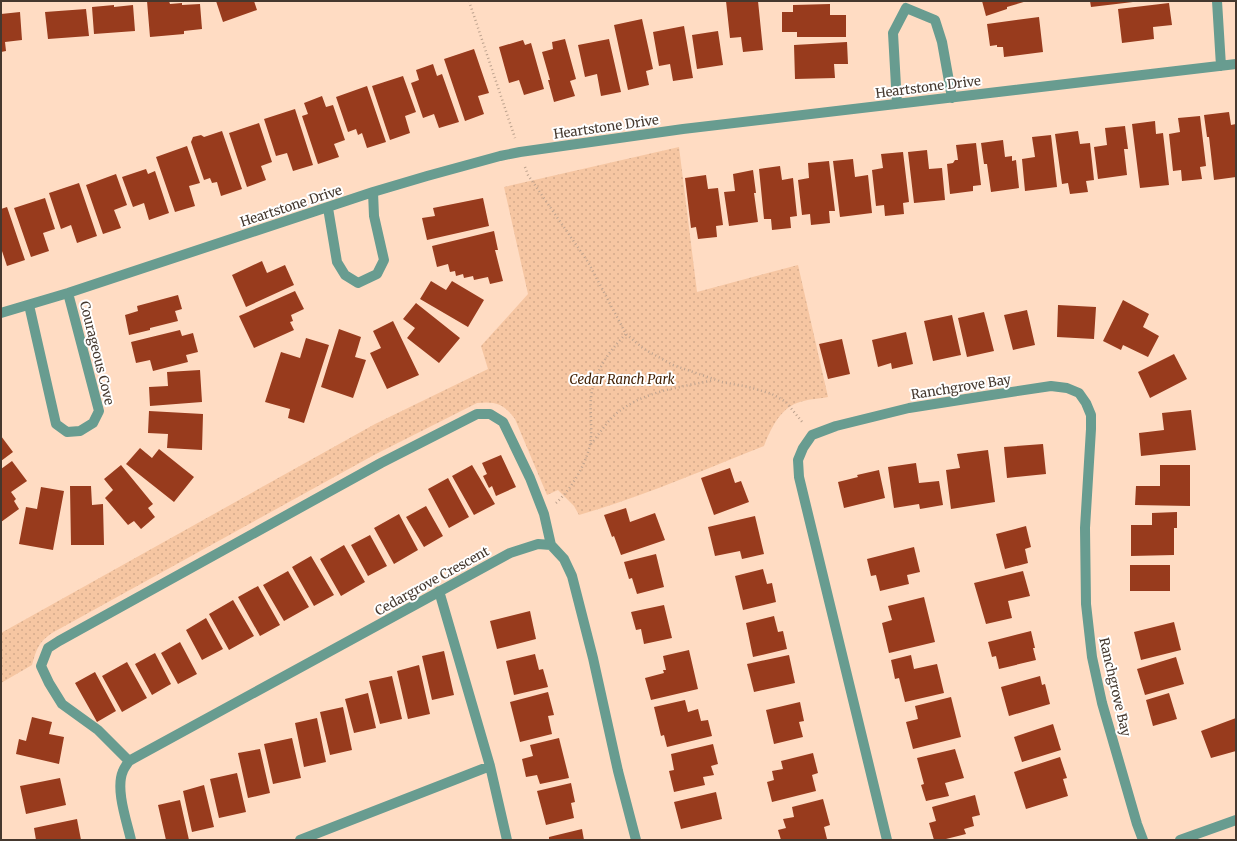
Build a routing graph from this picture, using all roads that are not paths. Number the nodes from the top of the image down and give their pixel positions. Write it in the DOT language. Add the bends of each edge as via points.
graph roads {
  1 [pos="1217,1"];
  2 [pos="1236,64"];
  3 [pos="1222,66"];
  4 [pos="952,98"];
  5 [pos="897,104"];
  6 [pos="373,192"];
  7 [pos="328,208"];
  8 [pos="68,293"];
  9 [pos="29,305"];
  10 [pos="1,313"];
  11 [pos="551,545"];
  12 [pos="439,591"];
  13 [pos="130,761"];
  14 [pos="490,766"];
  15 [pos="1236,820"];
  16 [pos="131,840"];
  17 [pos="300,840"];
  18 [pos="507,840"];
  19 [pos="636,840"];
  20 [pos="887,840"];
  21 [pos="1143,840"];
  22 [pos="1180,840"];
  1 -- 3 [label="street"];
  2 -- 3 [label="street, Heartstone Drive"];
  3 -- 4 [label="street, Heartstone Drive"];
  4 -- 5 [label="street, Heartstone Drive"];
  4 -- 5 [label="street" via="942,42 935,20 906,8 893,33"];
  5 -- 6 [label="street, Heartstone Drive" via="683,129 520,152"];
  6 -- 7 [label="street, Heartstone Drive"];
  6 -- 7 [label="street" via="374,216 384,260 377,274 358,283 345,275 337,262"];
  7 -- 8 [label="street, Heartstone Drive"];
  8 -- 9 [label="street, Heartstone Drive"];
  8 -- 9 [label="street, Courageous Cove" via="99,411 93,423 80,431 67,432 56,424"];
  9 -- 10 [label="street, Heartstone Drive"];
  11 -- 12 [label="street, Cedargrove Crescent" via="538,544 510,553"];
  11 -- 13 [label="street" via="544,514 530,478 503,422 490,414 477,414 381,463 48,648 42,666 62,704 98,730"];
  11 -- 19 [label="street" via="564,559 572,576"];
  12 -- 13 [label="street, Cedargrove Crescent"];
  12 -- 14 [label="street"];
  13 -- 16 [label="street" via="122,772 121,787"];
  14 -- 17 [label="street"];
  14 -- 18 [label="street"];
  15 -- 22 [label="street"];
  20 -- 21 [label="street, Ranchgrove Bay" via="799,477 798,460 812,435 836,426 909,408 1051,386 1079,393 1091,415 1084,528 1086,604 1092,657 1102,703"];
}
